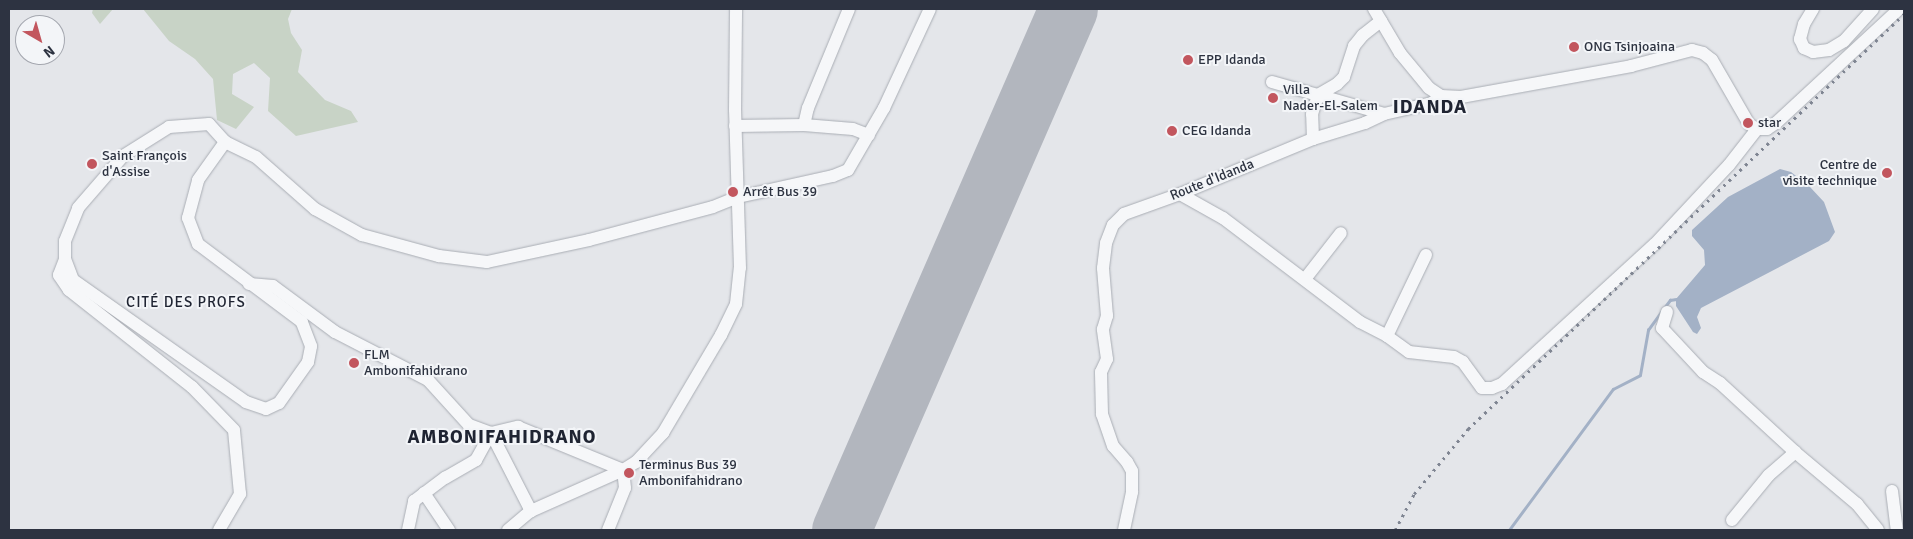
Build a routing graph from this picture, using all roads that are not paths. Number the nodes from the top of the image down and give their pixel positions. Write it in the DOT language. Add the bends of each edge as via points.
graph roads {
  1 [pos="736,9"];
  2 [pos="849,9"];
  3 [pos="930,9"];
  4 [pos="1813,9"];
  5 [pos="1873,9"];
  6 [pos="1899,9"];
  7 [pos="1378,13"];
  8 [pos="1272,82"];
  9 [pos="1318,95"];
  10 [pos="1442,96"];
  11 [pos="1384,114"];
  12 [pos="804,125"];
  13 [pos="735,126"];
  14 [pos="1757,129"];
  15 [pos="868,134"];
  16 [pos="1313,139"];
  17 [pos="225,142"];
  18 [pos="1180,194"];
  19 [pos="738,197"];
  20 [pos="1341,233"];
  21 [pos="1426,255"];
  22 [pos="65,260"];
  23 [pos="1305,279"];
  24 [pos="249,284"];
  25 [pos="1667,312"];
  26 [pos="1387,336"];
  27 [pos="491,433"];
  28 [pos="1795,452"];
  29 [pos="623,470"];
  30 [pos="1892,491"];
  31 [pos="424,493"];
  32 [pos="531,511"];
  33 [pos="1732,520"];
  34 [pos="219,530"];
  35 [pos="408,530"];
  36 [pos="449,530"];
  37 [pos="508,530"];
  38 [pos="608,530"];
  39 [pos="1124,530"];
  40 [pos="1878,530"];
  41 [pos="1897,530"];
  1 -- 13 [label="street"];
  2 -- 12 [label="street"];
  3 -- 15 [label="street" via="884,108"];
  4 -- 5 [label="street" via="1800,39 1804,48 1813,52 1829,50 1844,41"];
  6 -- 14 [label="street" via="1776,123 1767,129"];
  7 -- 9 [label="street" via="1354,46 1344,77"];
  7 -- 10 [label="street" via="1400,53 1428,88"];
  8 -- 9 [label="street"];
  9 -- 11 [label="street"];
  9 -- 16 [label="street" via="1312,114"];
  10 -- 11 [label="street, Route d'Idanda" via="1432,103"];
  10 -- 14 [label="street" via="1461,97 1632,66 1692,50 1712,60 1749,124"];
  11 -- 16 [label="street, Route d'Idanda"];
  12 -- 13 [label="street"];
  12 -- 15 [label="street" via="853,129"];
  13 -- 19 [label="street"];
  14 -- 26 [label="street" via="1729,165 1655,244 1502,384 1482,388 1462,362 1454,357 1409,352"];
  15 -- 19 [label="street" via="848,170"];
  16 -- 18 [label="street, Route d'Idanda"];
  17 -- 19 [label="street" via="256,157 315,209 362,235 439,256 487,262 589,240 713,207"];
  17 -- 22 [label="street" via="210,124 168,128 123,156 78,208 65,241"];
  17 -- 24 [label="street" via="198,180 188,218 198,244"];
  18 -- 23 [label="street" via="1223,218"];
  18 -- 39 [label="street, Route d'Idanda" via="1124,214 1113,225 1106,243 1103,268 1107,359 1102,372 1102,414 1113,446 1132,471 1132,492"];
  19 -- 29 [label="street" via="740,268 736,304 663,433 636,462"];
  20 -- 23 [label="street"];
  21 -- 26 [label="street"];
  22 -- 24 [label="street" via="73,280 246,402 266,409 279,403 308,362 311,346 302,322"];
  22 -- 34 [label="street" via="59,275 69,290 192,387 234,430 240,494"];
  23 -- 26 [label="street" via="1360,322"];
  24 -- 27 [label="street" via="273,286 335,332 428,380 469,425"];
  25 -- 28 [label="street" via="1662,328 1703,372 1720,383"];
  27 -- 29 [label="street" via="518,427"];
  27 -- 31 [label="street" via="476,460"];
  27 -- 32 [label="street"];
  28 -- 33 [label="street" via="1769,475"];
  28 -- 40 [label="street" via="1858,504"];
  29 -- 32 [label="street"];
  29 -- 38 [label="street" via="625,488"];
  30 -- 41 [label="street"];
  31 -- 35 [label="street" via="414,500"];
  31 -- 36 [label="street"];
  32 -- 37 [label="street"];
}
